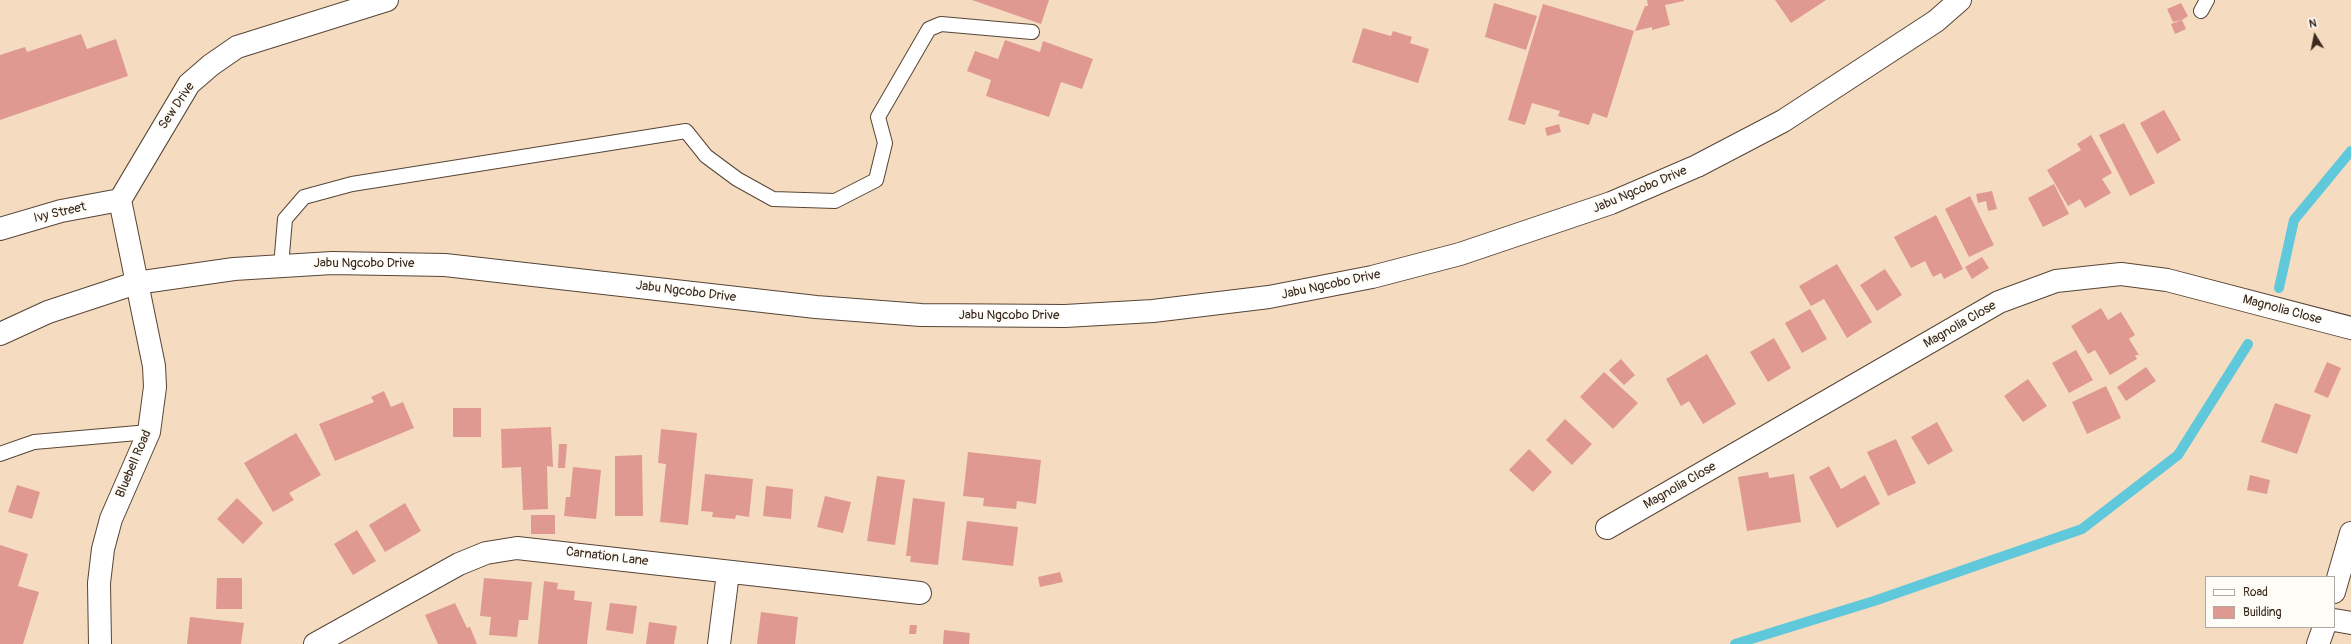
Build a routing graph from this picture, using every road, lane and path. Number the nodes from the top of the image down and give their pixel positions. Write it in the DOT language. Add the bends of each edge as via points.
graph roads {
  1 [pos="387,0"];
  2 [pos="1960,0"];
  3 [pos="1032,32"];
  4 [pos="120,200"];
  5 [pos="0,229"];
  6 [pos="280,266"];
  7 [pos="136,284"];
  8 [pos="2351,328"];
  9 [pos="0,334"];
  10 [pos="148,432"];
  11 [pos="0,454"];
  12 [pos="1607,528"];
  13 [pos="2351,533"];
  14 [pos="728,573"];
  15 [pos="2335,589"];
  16 [pos="920,593"];
  17 [pos="2335,620"];
  18 [pos="2351,623"];
  19 [pos="2324,628"];
  20 [pos="100,644"];
  21 [pos="315,644"];
  22 [pos="719,644"];
  23 [pos="2318,644"];
  1 -- 4 [label="street, Sew Drive" via="242,45 211,65 189,84"];
  2 -- 6 [label="street, Jabu Ngcobo Drive" via="1936,20 1783,121 1697,166 1611,203 1460,254 1372,277 1269,297 1153,311 1073,316 944,316 816,307 445,265 332,263"];
  3 -- 6 [label="lane" via="941,24 929,29 878,117 885,144 876,180 835,200 773,200 737,179 706,156 686,131 352,184 304,197 285,219"];
  4 -- 5 [label="street, Ivy Street" via="61,211"];
  4 -- 7 [label="street"];
  6 -- 7 [label="street, Jabu Ngcobo Drive" via="234,269"];
  7 -- 9 [label="street, Jabu Ngcobo Drive" via="48,312"];
  7 -- 10 [label="street, Bluebell Road" via="154,366 156,387"];
  8 -- 12 [label="street, Magnolia Close" via="2168,280 2121,274 2056,281 1999,302"];
  10 -- 11 [label="lane" via="40,442"];
  10 -- 20 [label="street, Bluebell Road" via="111,519 103,549 99,584"];
  13 -- 15 [label="street"];
  14 -- 16 [label="street, Carnation Lane"];
  14 -- 21 [label="street, Carnation Lane" via="517,548 486,553 459,564"];
  14 -- 22 [label="street"];
  17 -- 18 [label="street"];
  19 -- 23 [label="street"];
}
